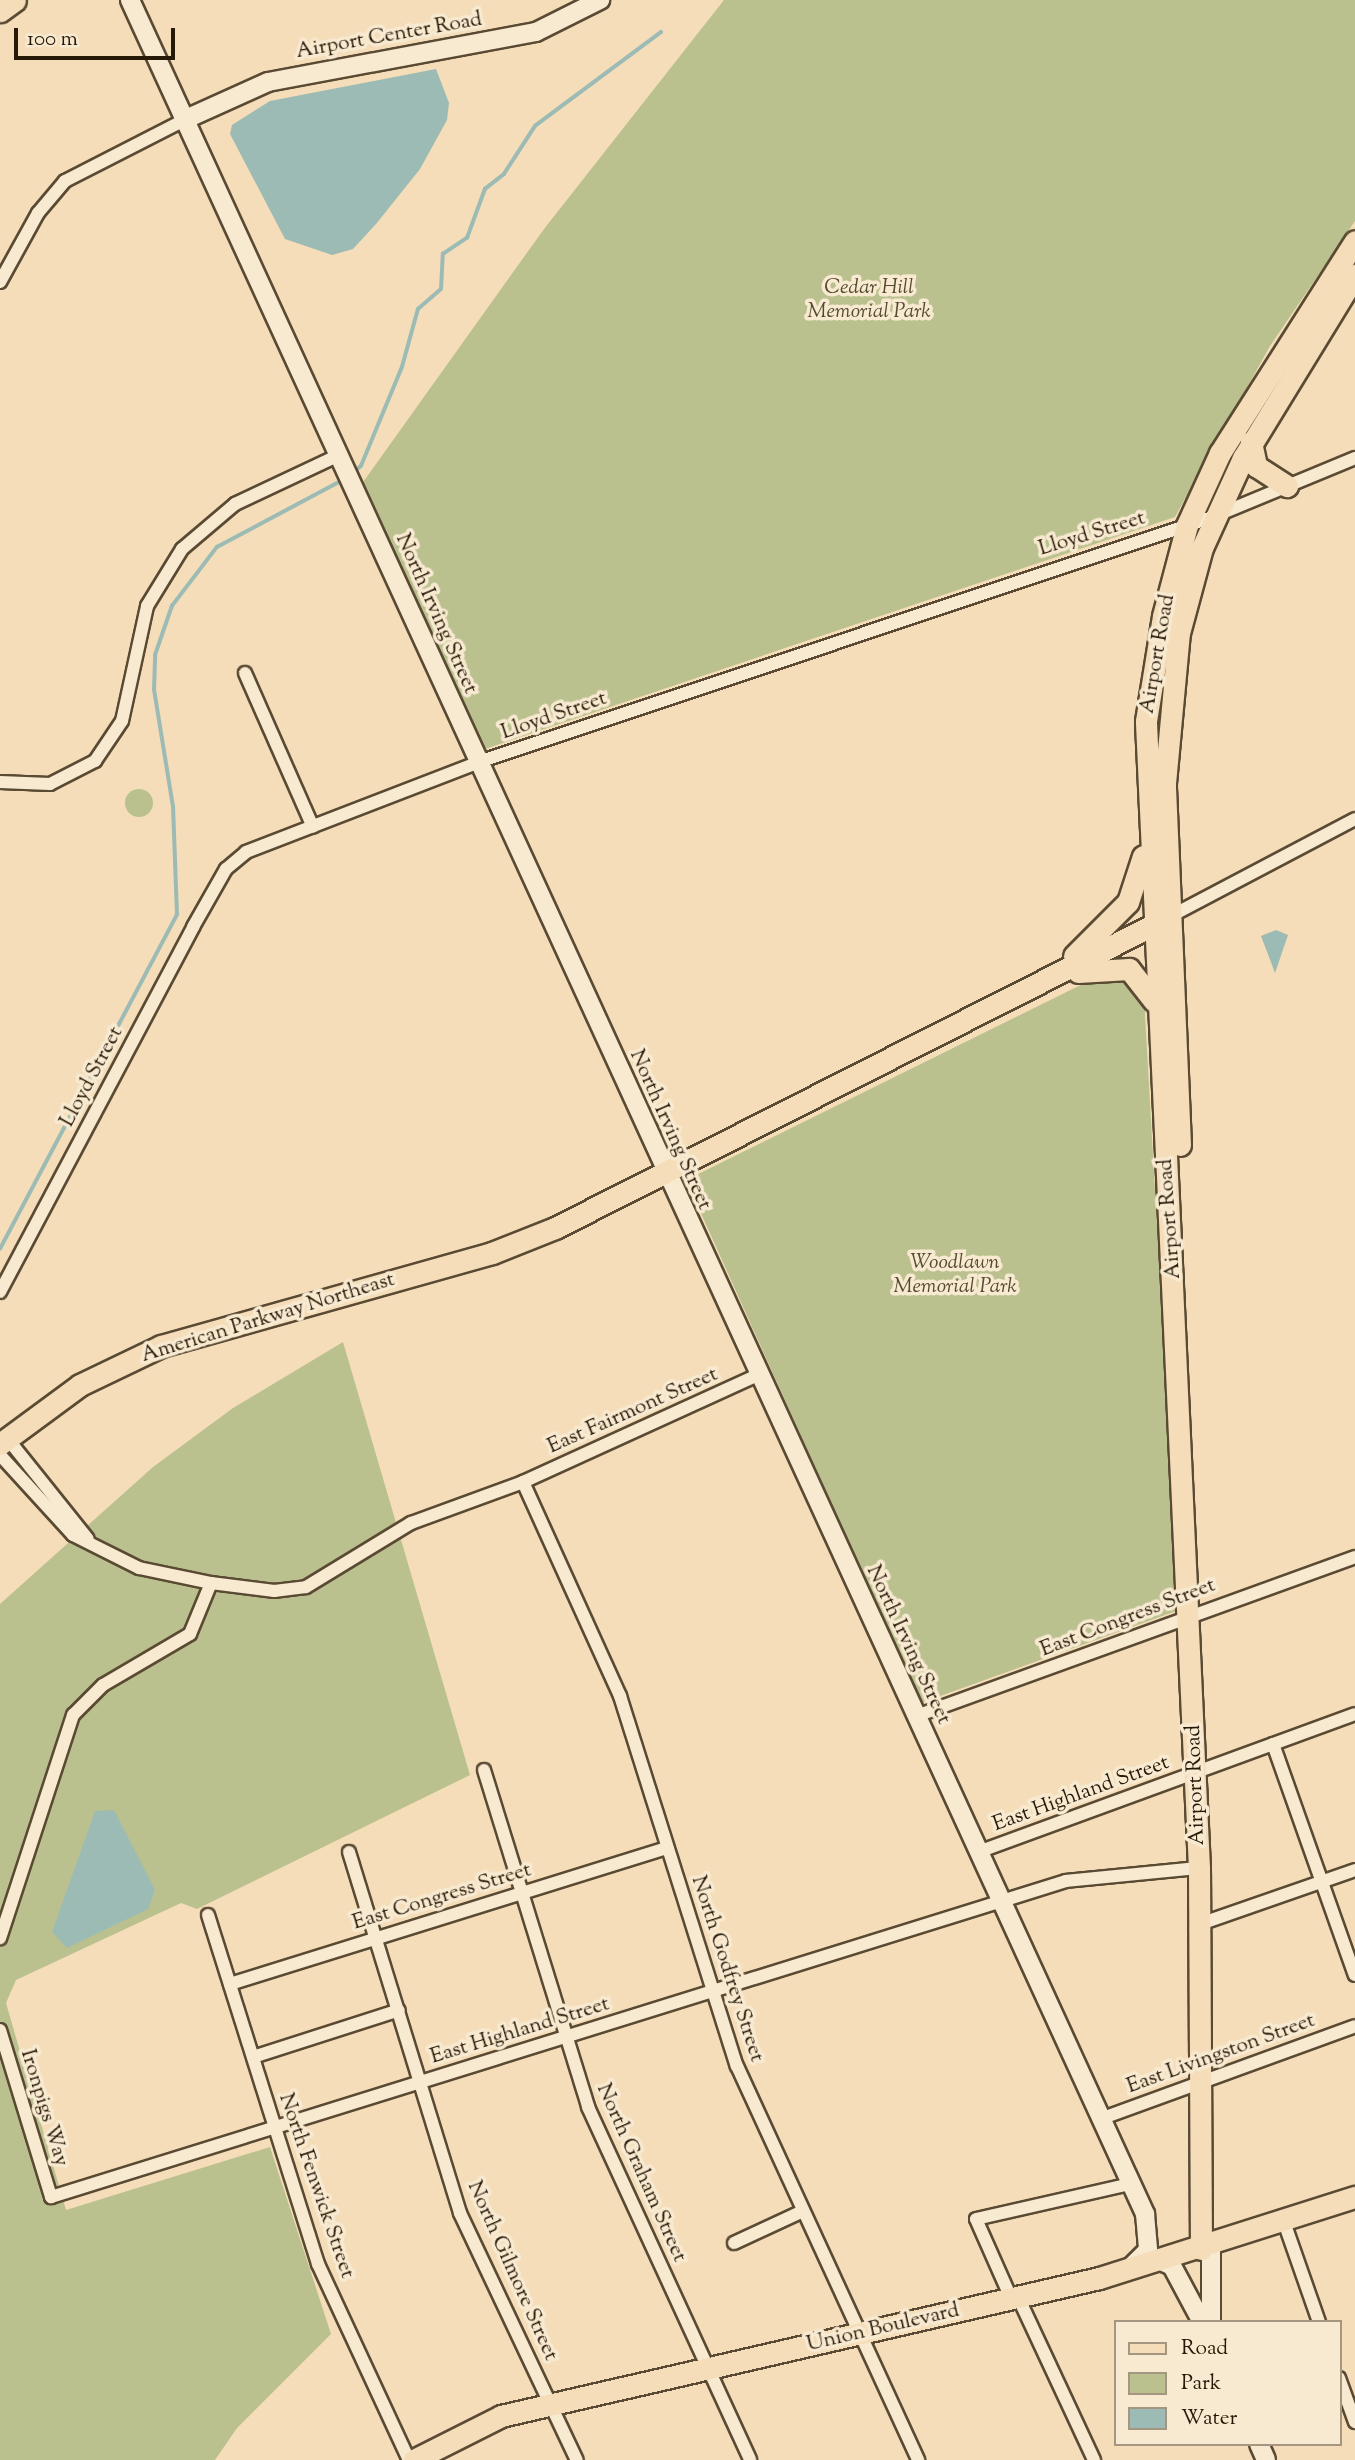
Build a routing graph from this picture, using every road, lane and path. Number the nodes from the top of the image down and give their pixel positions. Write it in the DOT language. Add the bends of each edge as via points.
graph roads {
  1 [pos="14,0"];
  2 [pos="130,0"];
  3 [pos="600,0"];
  4 [pos="0,10"];
  5 [pos="186,118"];
  6 [pos="1355,241"];
  7 [pos="1355,275"];
  8 [pos="0,282"];
  9 [pos="1251,442"];
  10 [pos="339,455"];
  11 [pos="1355,458"];
  12 [pos="1287,486"];
  13 [pos="1215,516"];
  14 [pos="1187,525"];
  15 [pos="245,674"];
  16 [pos="479,762"];
  17 [pos="0,782"];
  18 [pos="1355,819"];
  19 [pos="313,827"];
  20 [pos="1148,836"];
  21 [pos="1163,920"];
  22 [pos="1049,978"];
  23 [pos="1158,1008"];
  24 [pos="664,1172"];
  25 [pos="0,1292"];
  26 [pos="758,1374"];
  27 [pos="2,1446"];
  28 [pos="523,1482"];
  29 [pos="1355,1557"];
  30 [pos="211,1583"];
  31 [pos="1195,1614"];
  32 [pos="1355,1714"];
  33 [pos="916,1716"];
  34 [pos="1273,1744"];
  35 [pos="484,1770"];
  36 [pos="1201,1770"];
  37 [pos="667,1848"];
  38 [pos="349,1852"];
  39 [pos="978,1852"];
  40 [pos="1199,1868"];
  41 [pos="1355,1870"];
  42 [pos="1323,1882"];
  43 [pos="522,1892"];
  44 [pos="1001,1903"];
  45 [pos="208,1915"];
  46 [pos="1205,1922"];
  47 [pos="0,1938"];
  48 [pos="376,1938"];
  49 [pos="1355,1975"];
  50 [pos="230,1984"];
  51 [pos="713,1991"];
  52 [pos="398,2010"];
  53 [pos="1355,2026"];
  54 [pos="0,2030"];
  55 [pos="566,2037"];
  56 [pos="253,2057"];
  57 [pos="1206,2080"];
  58 [pos="420,2082"];
  59 [pos="1100,2119"];
  60 [pos="275,2128"];
  61 [pos="1130,2184"];
  62 [pos="51,2197"];
  63 [pos="1355,2197"];
  64 [pos="803,2211"];
  65 [pos="1284,2222"];
  66 [pos="734,2243"];
  67 [pos="1206,2247"];
  68 [pos="1160,2261"];
  69 [pos="1124,2271"];
  70 [pos="1014,2297"];
  71 [pos="1206,2320"];
  72 [pos="1207,2320"];
  73 [pos="1318,2320"];
  74 [pos="859,2333"];
  75 [pos="708,2367"];
  76 [pos="1341,2384"];
  77 [pos="551,2403"];
  78 [pos="1355,2422"];
  79 [pos="409,2460"];
  80 [pos="414,2460"];
  81 [pos="577,2460"];
  82 [pos="750,2460"];
  83 [pos="918,2460"];
  84 [pos="1094,2460"];
  1 -- 4 [label="highway"];
  2 -- 5 [label="street, North Irving Street"];
  3 -- 5 [label="street, Airport Center Road" via="536,32 268,82"];
  5 -- 8 [label="street" via="65,181 38,213"];
  5 -- 10 [label="street, North Irving Street"];
  6 -- 14 [label="main road, Airport Road" via="1220,453"];
  7 -- 9 [label="main road, Airport Road"];
  9 -- 12 [label="main road" via="1256,466"];
  9 -- 13 [label="main road, Airport Road"];
  10 -- 16 [label="street, North Irving Street"];
  10 -- 17 [label="street" via="235,504 182,550 148,606 122,721 95,761 50,785"];
  11 -- 12 [label="street, Lloyd Street"];
  12 -- 13 [label="street, Lloyd Street"];
  13 -- 14 [label="street, Lloyd Street"];
  13 -- 21 [label="main road, Airport Road" via="1189,590 1171,683"];
  14 -- 16 [label="street, Lloyd Street"];
  14 -- 20 [label="main road, Airport Road" via="1152,669"];
  15 -- 19 [label="street"];
  16 -- 19 [label="street, Lloyd Street"];
  16 -- 24 [label="street, North Irving Street"];
  18 -- 21 [label="street"];
  19 -- 25 [label="street, Lloyd Street" via="246,852 226,869"];
  20 -- 21 [label="main road, Airport Road"];
  20 -- 22 [label="main road" via="1128,902"];
  21 -- 22 [label="main road, American Parkway Northeast"];
  21 -- 23 [label="main road, Airport Road"];
  21 -- 31 [label="main road, Airport Road"];
  22 -- 23 [label="main road" via="1123,967 1140,976"];
  22 -- 24 [label="main road, American Parkway Northeast"];
  23 -- 31 [label="main road, Airport Road"];
  24 -- 26 [label="street, North Irving Street"];
  24 -- 27 [label="main road, American Parkway Northeast" via="555,1228 492,1253 161,1346 80,1385"];
  26 -- 28 [label="street, East Fairmont Street"];
  26 -- 33 [label="street, North Irving Street"];
  27 -- 30 [label="street" via="88,1539 139,1568"];
  28 -- 30 [label="street, East Fairmont Street" via="411,1523 306,1587 274,1591"];
  28 -- 37 [label="street, North Godfrey Street" via="620,1696"];
  29 -- 31 [label="street, East Congress Street"];
  30 -- 47 [label="street" via="190,1633 103,1685 73,1715"];
  31 -- 33 [label="street, East Congress Street"];
  31 -- 36 [label="main road, Airport Road"];
  32 -- 34 [label="street, East Highland Street"];
  33 -- 39 [label="street, North Irving Street"];
  34 -- 36 [label="street, East Highland Street"];
  34 -- 42 [label="street"];
  35 -- 43 [label="street, North Graham Street"];
  36 -- 39 [label="street, East Highland Street"];
  36 -- 40 [label="main road, Airport Road"];
  36 -- 46 [label="main road, Airport Road"];
  37 -- 43 [label="street, East Congress Street"];
  37 -- 51 [label="street, North Godfrey Street"];
  38 -- 48 [label="street, North Gilmore Street"];
  39 -- 44 [label="street, North Irving Street"];
  40 -- 44 [label="street, East Highland Street" via="1093,1875"];
  40 -- 46 [label="main road, Airport Road"];
  41 -- 42 [label="street"];
  42 -- 46 [label="street"];
  42 -- 49 [label="street"];
  43 -- 48 [label="street, East Congress Street"];
  43 -- 55 [label="street, North Graham Street"];
  44 -- 51 [label="street, East Highland Street"];
  44 -- 59 [label="street, North Irving Street"];
  45 -- 50 [label="street, North Fenwick Street"];
  46 -- 57 [label="main road, Airport Road"];
  48 -- 50 [label="street, East Congress Street"];
  48 -- 52 [label="street, North Gilmore Street"];
  50 -- 56 [label="street, North Fenwick Street"];
  51 -- 55 [label="street, East Highland Street"];
  51 -- 64 [label="street, North Godfrey Street" via="737,2066"];
  52 -- 56 [label="street"];
  52 -- 58 [label="street, North Gilmore Street"];
  53 -- 57 [label="street, East Livingston Street"];
  54 -- 62 [label="street, Ironpigs Way"];
  55 -- 58 [label="street, East Highland Street"];
  55 -- 75 [label="street, North Graham Street" via="587,2107"];
  56 -- 60 [label="street, North Fenwick Street"];
  57 -- 59 [label="street, East Livingston Street"];
  57 -- 67 [label="main road, Airport Road"];
  58 -- 60 [label="street, East Highland Street"];
  58 -- 77 [label="street, North Gilmore Street" via="460,2213"];
  59 -- 61 [label="street, North Irving Street"];
  60 -- 62 [label="street, East Highland Street"];
  60 -- 79 [label="street, North Fenwick Street" via="318,2264"];
  61 -- 69 [label="street, North Irving Street" via="1149,2243 1141,2261"];
  61 -- 70 [label="street" via="976,2219"];
  63 -- 65 [label="main road, Union Boulevard"];
  64 -- 66 [label="street"];
  64 -- 74 [label="street, North Godfrey Street"];
  65 -- 67 [label="main road, Union Boulevard"];
  65 -- 73 [label="street"];
  67 -- 68 [label="main road, Union Boulevard"];
  67 -- 72 [label="street"];
  68 -- 69 [label="main road, Union Boulevard"];
  68 -- 71 [label="street" via="1172,2266"];
  69 -- 70 [label="main road, Union Boulevard"];
  70 -- 74 [label="main road, Union Boulevard"];
  70 -- 84 [label="street"];
  74 -- 75 [label="main road, Union Boulevard"];
  74 -- 83 [label="street, North Godfrey Street"];
  75 -- 77 [label="main road, Union Boulevard"];
  75 -- 82 [label="street, North Graham Street"];
  76 -- 78 [label="street"];
  77 -- 80 [label="main road, Union Boulevard" via="473,2426"];
  77 -- 81 [label="street, North Gilmore Street"];
}
